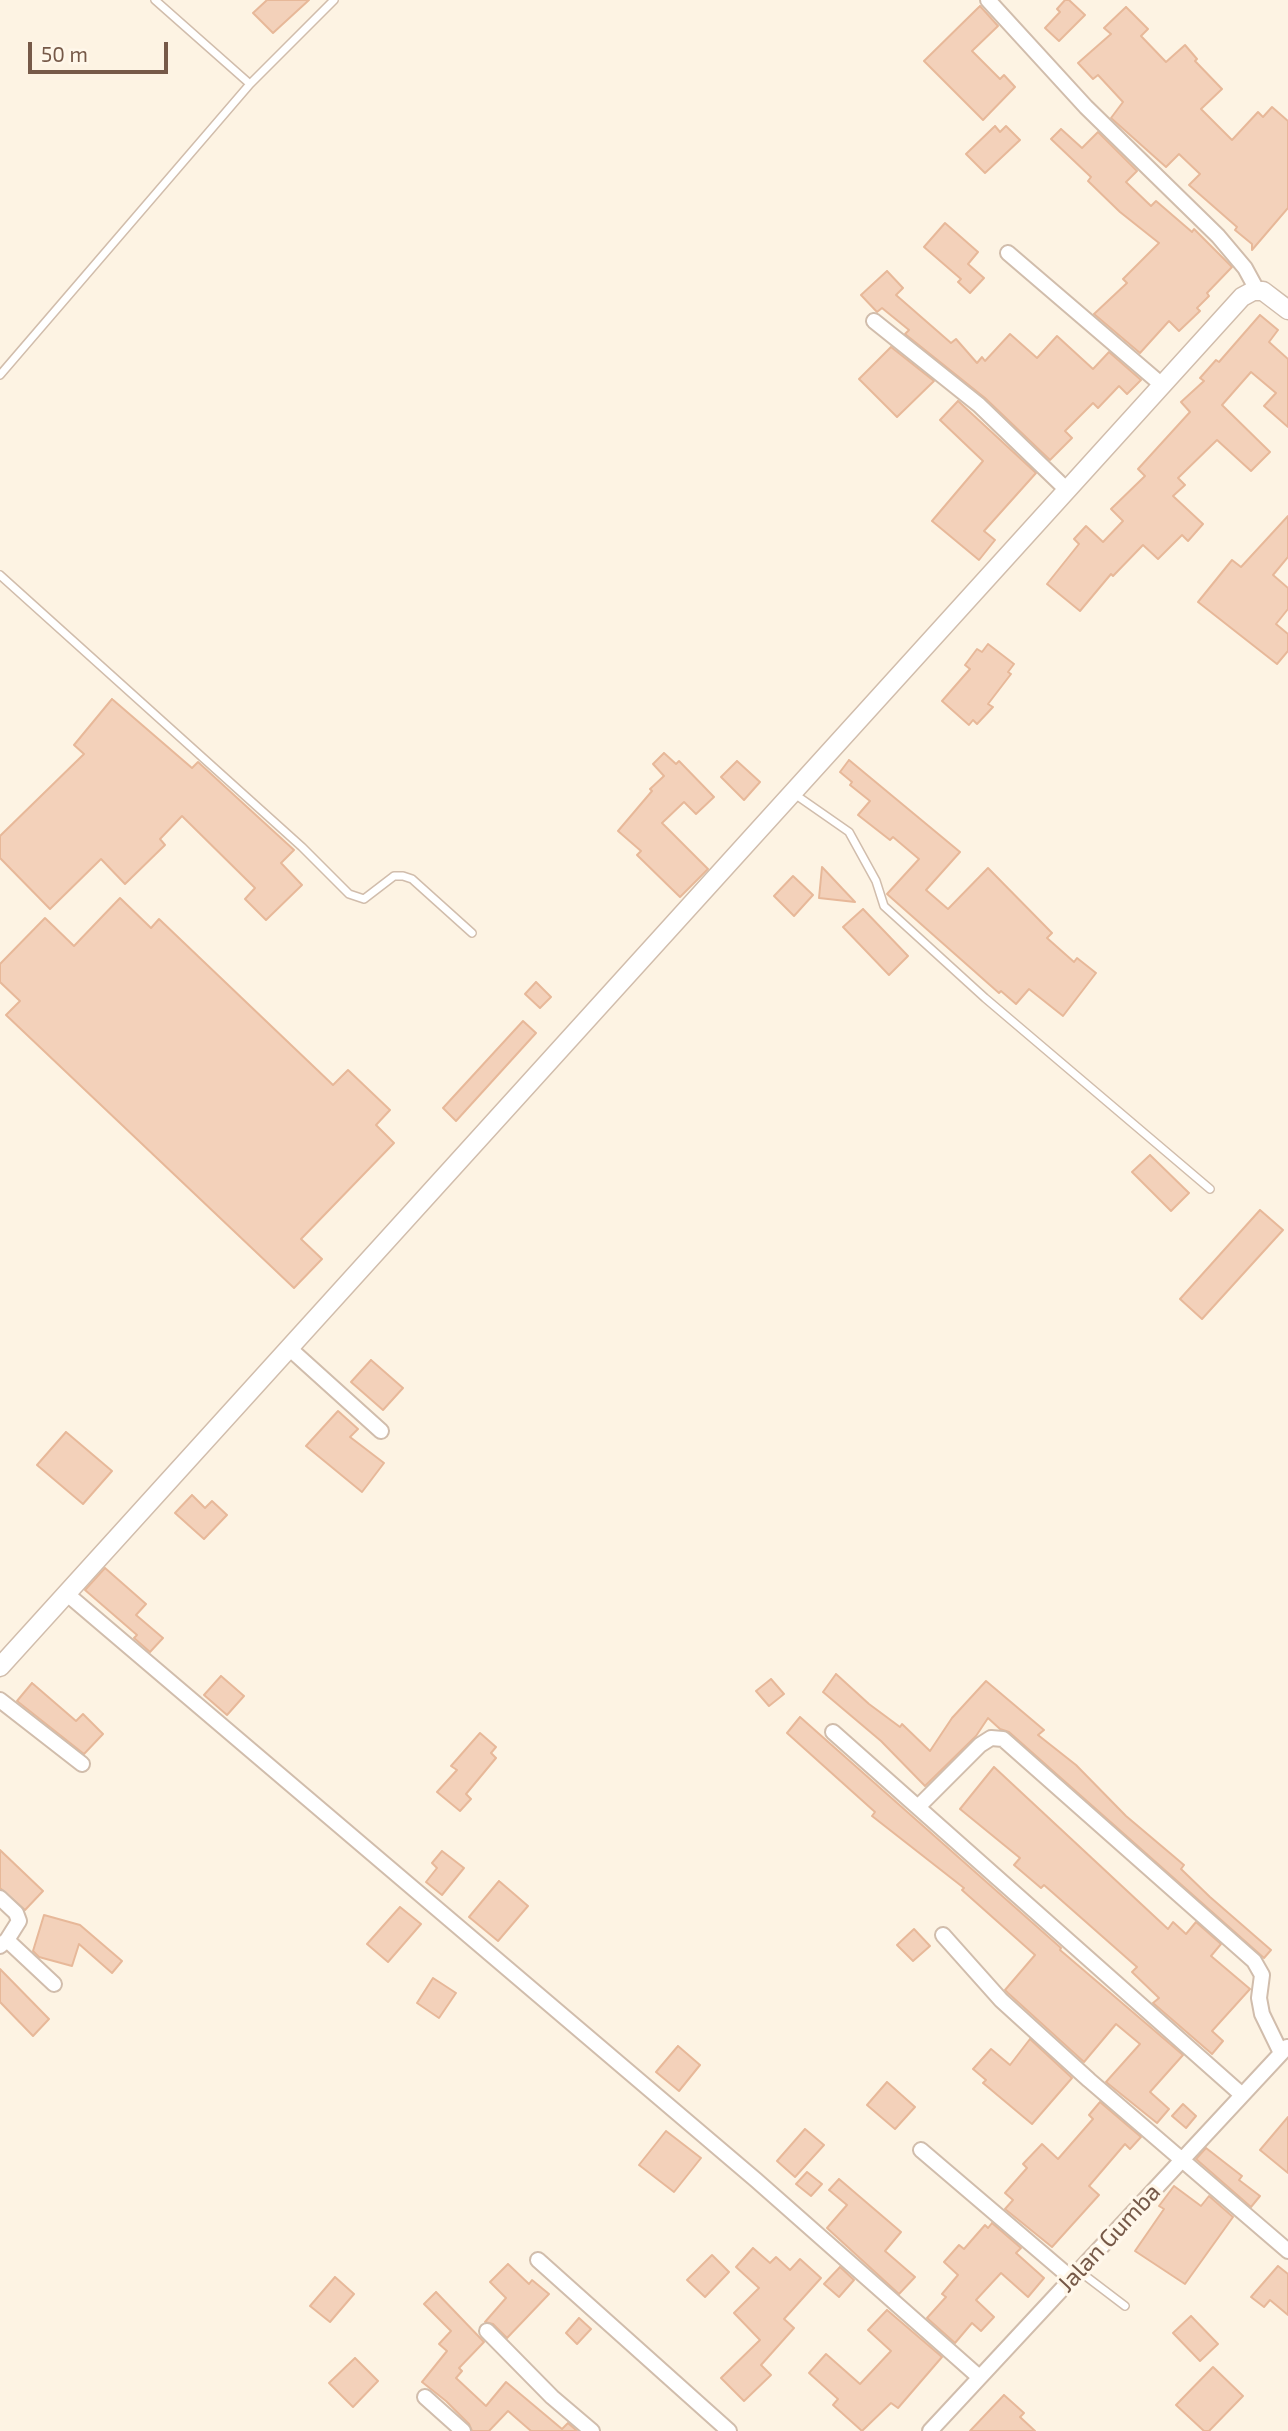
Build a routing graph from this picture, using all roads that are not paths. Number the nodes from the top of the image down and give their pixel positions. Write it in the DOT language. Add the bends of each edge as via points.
graph roads {
  1 [pos="155,0"];
  2 [pos="334,0"];
  3 [pos="992,1"];
  4 [pos="250,84"];
  5 [pos="1009,253"];
  6 [pos="1257,290"];
  7 [pos="1288,310"];
  8 [pos="874,321"];
  9 [pos="0,375"];
  10 [pos="1162,385"];
  11 [pos="1067,490"];
  12 [pos="0,575"];
  13 [pos="792,793"];
  14 [pos="472,933"];
  15 [pos="1210,1189"];
  16 [pos="289,1348"];
  17 [pos="381,1431"];
  18 [pos="67,1594"];
  19 [pos="0,1667"];
  20 [pos="0,1700"];
  21 [pos="833,1732"];
  22 [pos="82,1764"];
  23 [pos="918,1807"];
  24 [pos="0,1898"];
  25 [pos="943,1935"];
  26 [pos="3,1943"];
  27 [pos="54,1984"];
  28 [pos="1284,2049"];
  29 [pos="1241,2094"];
  30 [pos="921,2150"];
  31 [pos="1181,2161"];
  32 [pos="1288,2252"];
  33 [pos="538,2260"];
  34 [pos="1075,2274"];
  35 [pos="1125,2306"];
  36 [pos="487,2330"];
  37 [pos="978,2376"];
  38 [pos="425,2397"];
  39 [pos="463,2431"];
  40 [pos="592,2431"];
  41 [pos="729,2431"];
  42 [pos="930,2431"];
  1 -- 4 [label="lane"];
  2 -- 4 [label="lane"];
  3 -- 6 [label="street" via="1086,107 1218,236"];
  4 -- 9 [label="lane"];
  5 -- 10 [label="street"];
  6 -- 7 [label="street" via="1270,294"];
  6 -- 10 [label="street" via="1242,297"];
  8 -- 11 [label="street" via="979,405"];
  10 -- 11 [label="street"];
  11 -- 13 [label="street"];
  12 -- 14 [label="lane" via="349,894 363,899 394,877 412,879"];
  13 -- 15 [label="lane" via="849,832 884,906"];
  13 -- 16 [label="street"];
  16 -- 17 [label="street"];
  16 -- 18 [label="street"];
  18 -- 19 [label="street"];
  18 -- 37 [label="street" via="735,2162"];
  20 -- 22 [label="street"];
  21 -- 23 [label="street"];
  23 -- 28 [label="street" via="980,1745 991,1738 1003,1739 1254,1961 1262,1975 1262,2014"];
  23 -- 29 [label="street"];
  24 -- 26 [label="street" via="19,1921"];
  25 -- 31 [label="street" via="1001,2000"];
  26 -- 27 [label="street"];
  28 -- 29 [label="street, Jalan Gumba"];
  29 -- 31 [label="street, Jalan Gumba"];
  30 -- 34 [label="street"];
  31 -- 32 [label="street"];
  31 -- 34 [label="street, Jalan Gumba"];
  33 -- 41 [label="street"];
  34 -- 35 [label="lane"];
  34 -- 37 [label="street, Jalan Gumba"];
  36 -- 40 [label="street"];
  37 -- 42 [label="street, Jalan Gumba"];
  38 -- 39 [label="street"];
}
